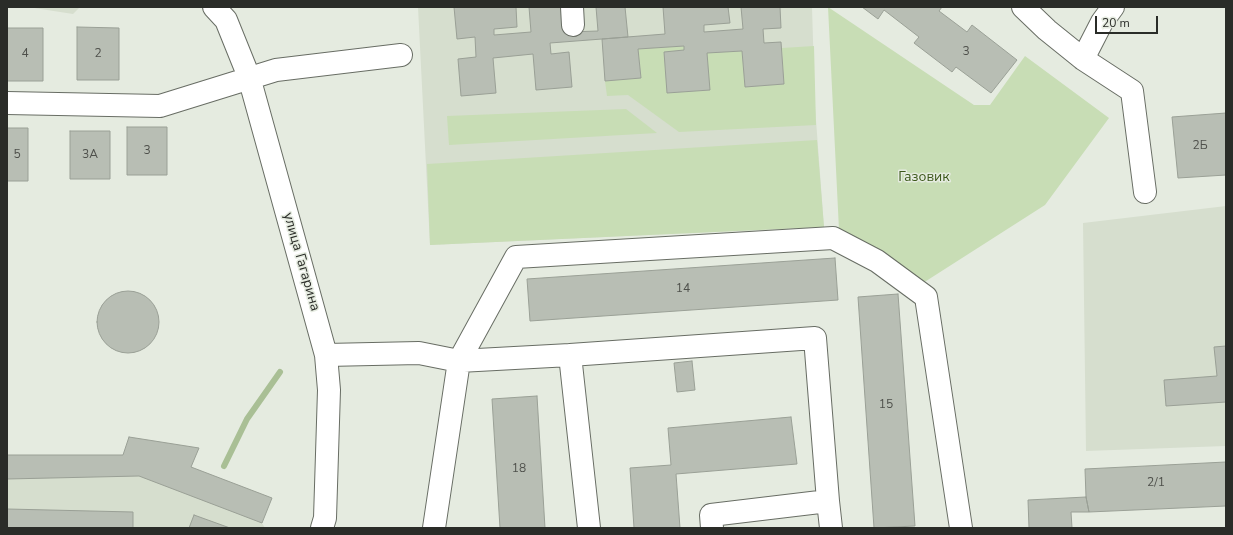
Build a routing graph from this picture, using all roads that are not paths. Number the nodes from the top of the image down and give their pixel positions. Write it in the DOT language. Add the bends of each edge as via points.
graph roads {
  1 [pos="214,7"];
  2 [pos="1023,7"];
  3 [pos="1113,7"];
  4 [pos="401,55"];
  5 [pos="1083,59"];
  6 [pos="249,77"];
  7 [pos="7,103"];
  8 [pos="1145,192"];
  9 [pos="326,354"];
  10 [pos="570,355"];
  11 [pos="459,361"];
  12 [pos="828,501"];
  13 [pos="322,528"];
  14 [pos="434,528"];
  15 [pos="589,528"];
  16 [pos="712,528"];
  17 [pos="831,528"];
  18 [pos="961,528"];
  1 -- 6 [label="street, улица Гагарина" via="226,20"];
  2 -- 5 [label="street"];
  3 -- 5 [label="street" via="1102,22"];
  4 -- 6 [label="street" via="276,70"];
  5 -- 8 [label="street" via="1132,91"];
  6 -- 7 [label="street" via="160,106"];
  6 -- 9 [label="street, улица Гагарина"];
  9 -- 11 [label="street" via="419,353"];
  9 -- 13 [label="street, улица Гагарина" via="329,390 325,518"];
  10 -- 11 [label="street"];
  10 -- 12 [label="street" via="815,338"];
  10 -- 15 [label="street"];
  11 -- 14 [label="street"];
  11 -- 18 [label="street" via="516,257 833,238 877,261 926,297"];
  12 -- 16 [label="street" via="711,515"];
  12 -- 17 [label="street"];
}
